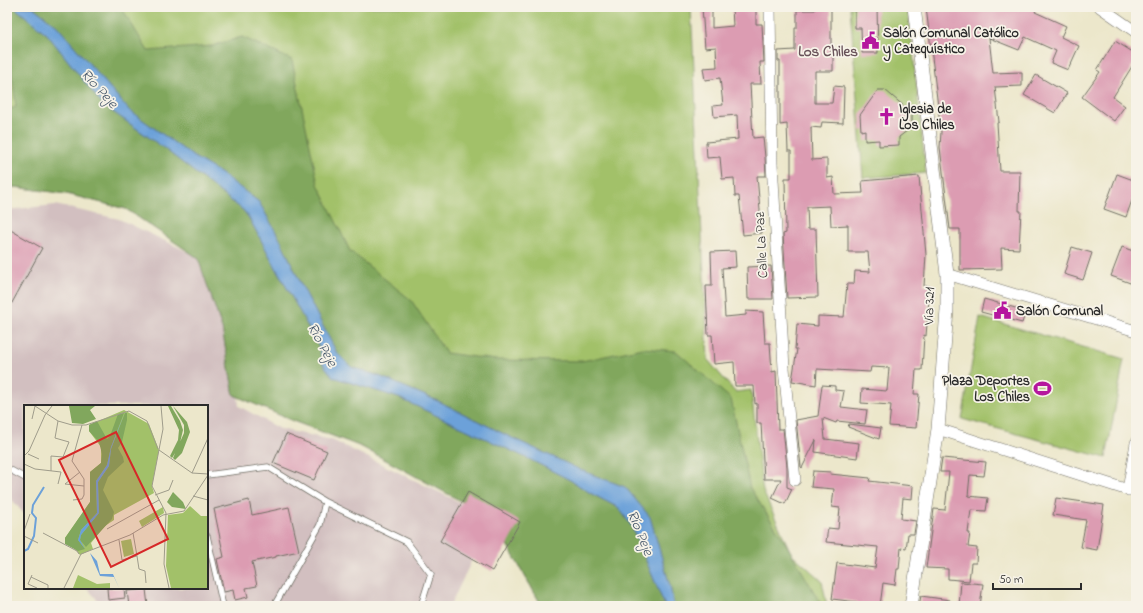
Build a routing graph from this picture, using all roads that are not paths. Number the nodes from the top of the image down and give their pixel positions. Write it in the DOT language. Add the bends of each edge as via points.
graph roads {
  1 [pos="770,7"];
  2 [pos="914,7"];
  3 [pos="1100,7"];
  4 [pos="1136,32"];
  5 [pos="947,274"];
  6 [pos="1136,331"];
  7 [pos="938,429"];
  8 [pos="1136,443"];
  9 [pos="7,468"];
  10 [pos="208,475"];
  11 [pos="24,477"];
  12 [pos="795,480"];
  13 [pos="325,502"];
  14 [pos="208,540"];
  15 [pos="223,606"];
  16 [pos="274,606"];
  17 [pos="421,606"];
  18 [pos="911,606"];
  1 -- 12 [label="street, Calle La Paz" via="772,163 784,368"];
  2 -- 5 [label="street, Vía 321"];
  3 -- 4 [label="street"];
  5 -- 6 [label="street"];
  5 -- 7 [label="street, Vía 321" via="947,317"];
  7 -- 8 [label="street" via="1128,490"];
  7 -- 18 [label="street, Vía 321"];
  9 -- 11 [label="lane"];
  10 -- 13 [label="lane" via="268,467"];
  13 -- 16 [label="lane" via="320,526"];
  13 -- 17 [label="lane" via="407,542 431,574"];
  14 -- 15 [label="lane"];
}
